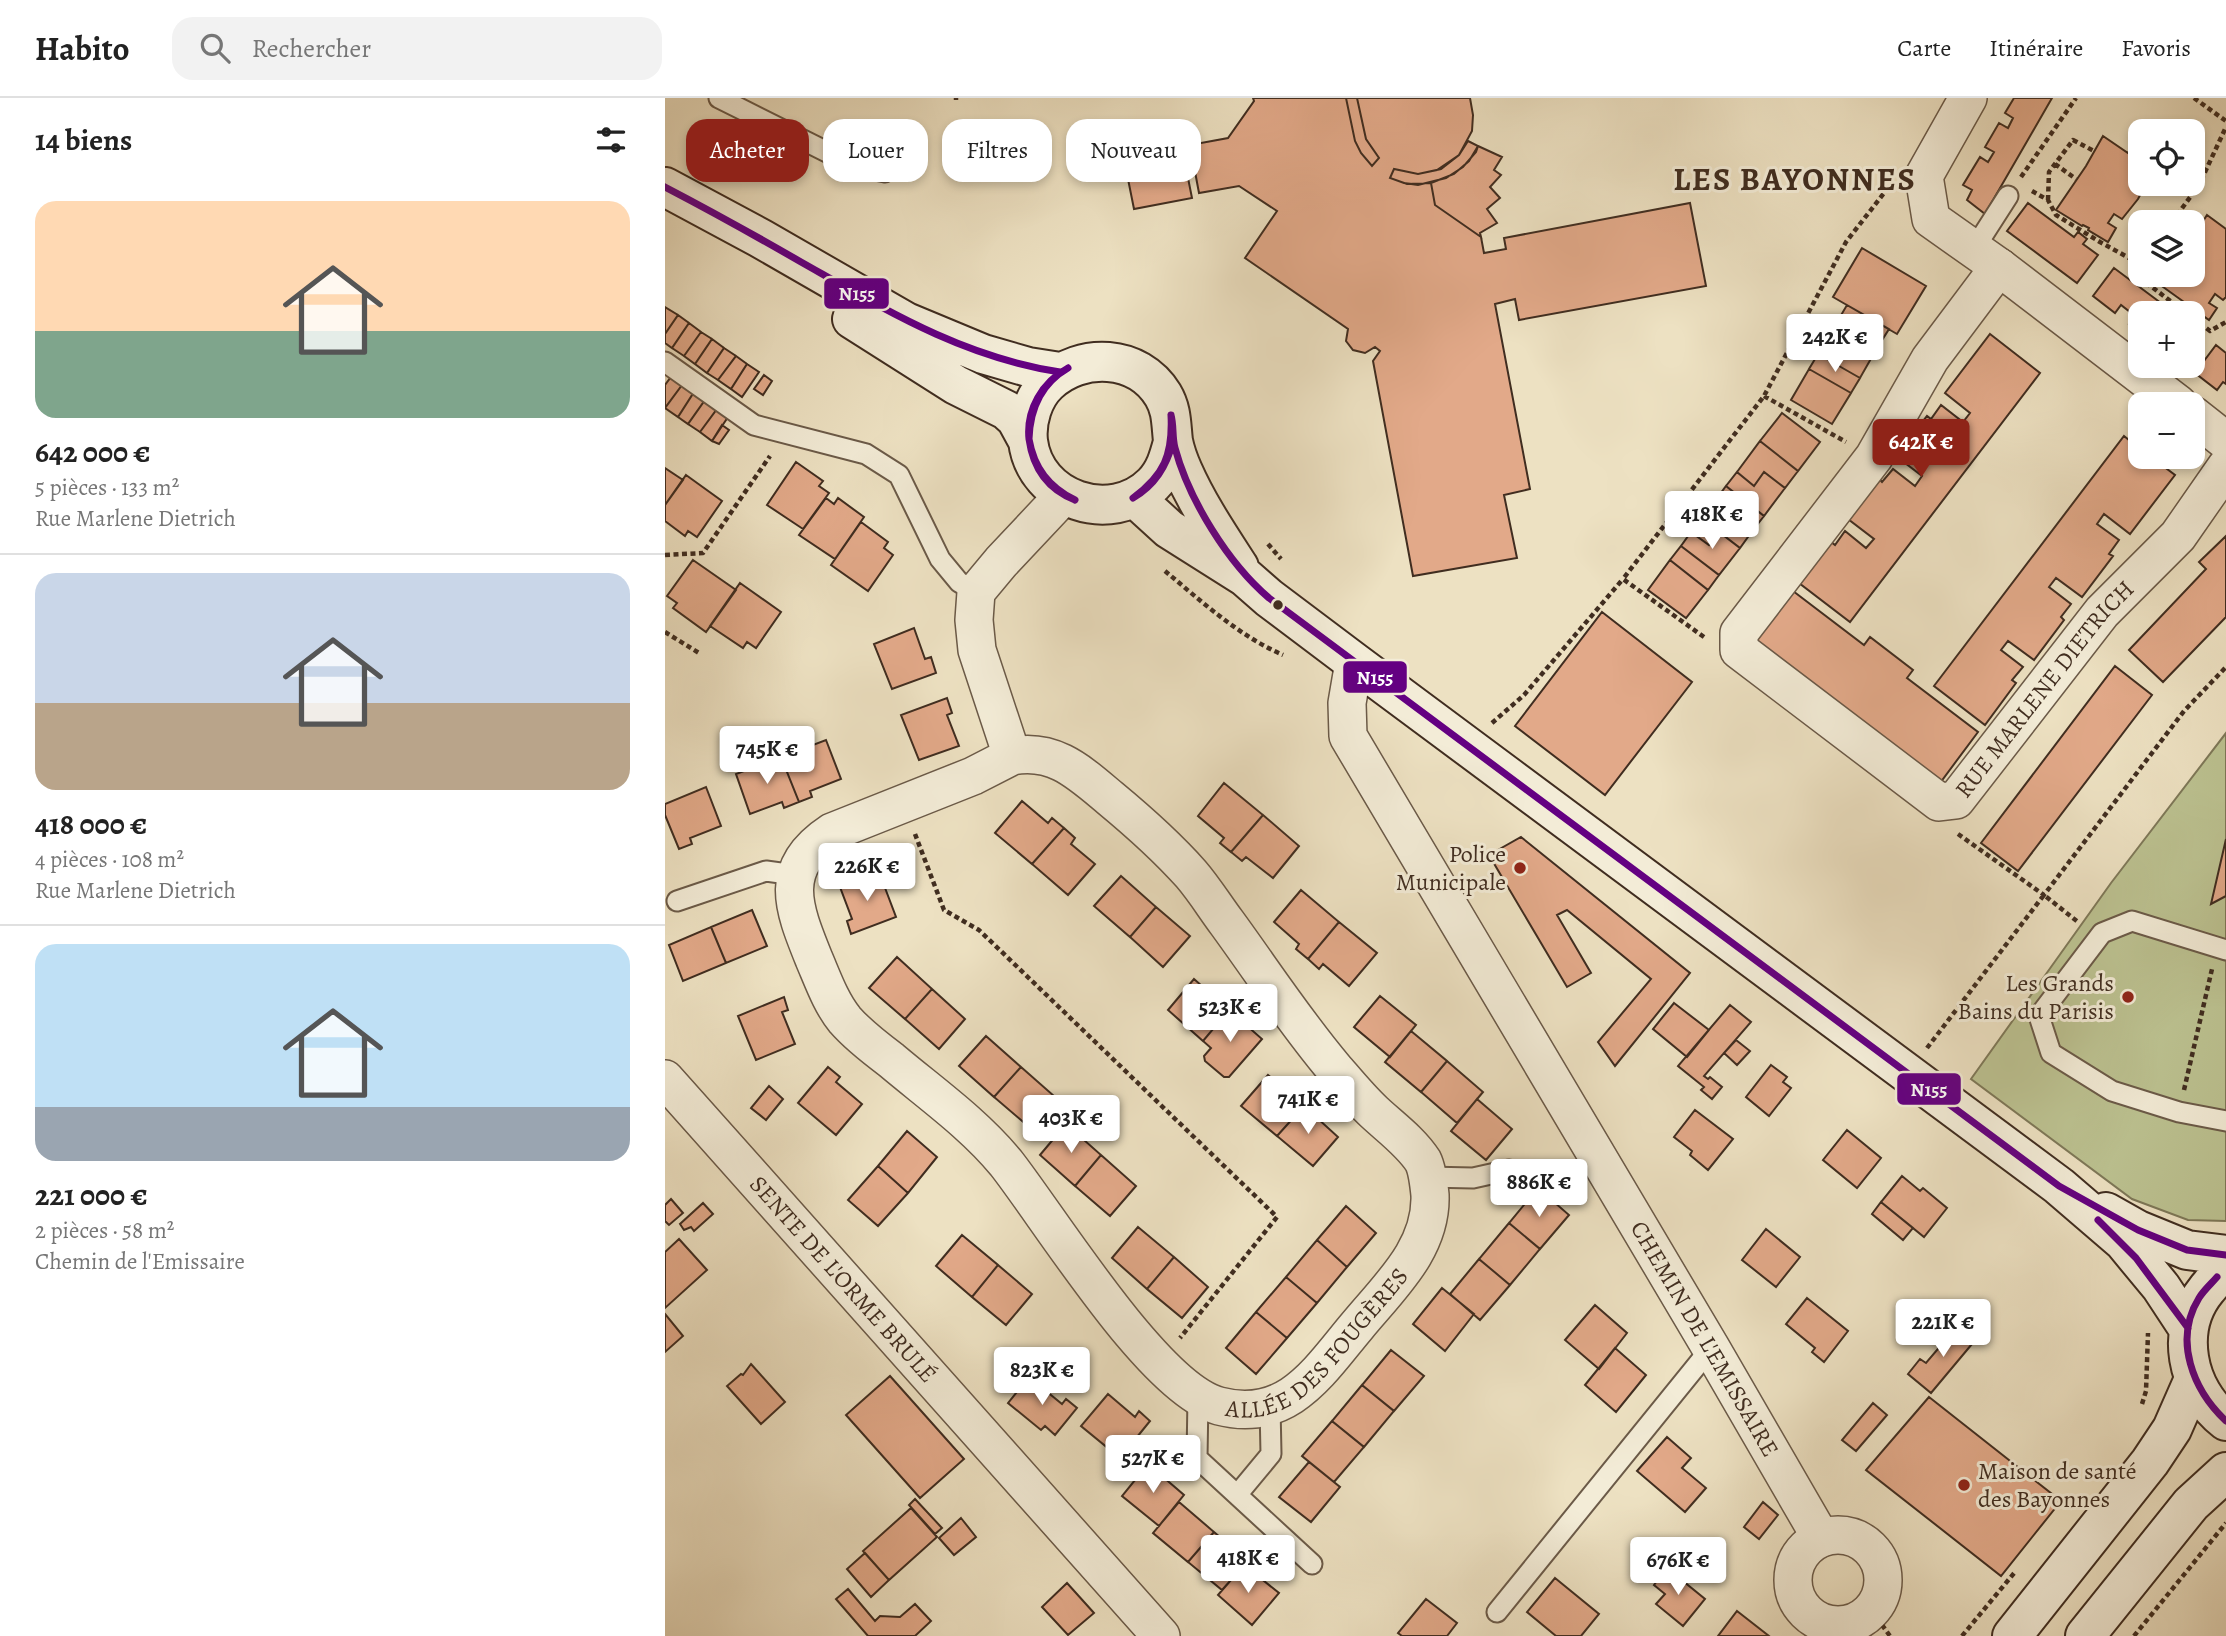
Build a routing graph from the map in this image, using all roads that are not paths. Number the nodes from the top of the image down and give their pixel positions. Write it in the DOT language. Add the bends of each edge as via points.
graph roads {
  1 [pos="719,98"];
  2 [pos="1968,98"];
  3 [pos="823,149"];
  4 [pos="665,187"];
  5 [pos="2013,189"];
  6 [pos="665,212"];
  7 [pos="1987,258"];
  8 [pos="665,362"];
  9 [pos="1060,372"];
  10 [pos="2162,392"];
  11 [pos="2205,424"];
  12 [pos="1028,441"];
  13 [pos="2226,441"];
  14 [pos="1174,442"];
  15 [pos="2226,467"];
  16 [pos="1063,496"];
  17 [pos="1135,498"];
  18 [pos="1245,577"];
  19 [pos="976,592"];
  20 [pos="1354,662"];
  21 [pos="1012,755"];
  22 [pos="795,875"];
  23 [pos="677,901"];
  24 [pos="2222,948"];
  25 [pos="665,1079"];
  26 [pos="2226,1121"];
  27 [pos="1509,1170"];
  28 [pos="1427,1177"];
  29 [pos="2059,1186"];
  30 [pos="2226,1255"];
  31 [pos="2226,1270"];
  32 [pos="2189,1328"];
  33 [pos="1711,1349"];
  34 [pos="2194,1379"];
  35 [pos="1198,1397"];
  36 [pos="1270,1406"];
  37 [pos="2226,1421"];
  38 [pos="2226,1472"];
  39 [pos="1237,1495"];
  40 [pos="1821,1538"];
  41 [pos="1312,1564"];
  42 [pos="1497,1612"];
  43 [pos="1881,1624"];
  44 [pos="1161,1636"];
  45 [pos="2012,1636"];
  46 [pos="2085,1636"];
  1 -- 3 [label="lane"];
  2 -- 7 [label="street" via="1924,176 1931,219"];
  4 -- 9 [label="main road" via="933,335 1004,361"];
  5 -- 7 [label="lane"];
  6 -- 12 [label="main road" via="754,258 956,385 1006,410"];
  7 -- 10 [label="street"];
  7 -- 15 [label="street, RUE MARLENE DIETRICH" via="1874,457 1739,633 1739,650 1939,802 1956,800 2102,612 2178,536"];
  8 -- 19 [label="lane" via="754,425 866,454 899,475 940,559"];
  9 -- 12 [label="main road" via="1034,402"];
  9 -- 14 [label="main road" via="1100,360 1124,364 1146,376 1163,394 1172,417"];
  11 -- 13 [label="street"];
  12 -- 16 [label="main road" via="1046,482"];
  14 -- 17 [label="main road" via="1154,484"];
  14 -- 18 [label="main road" via="1196,500"];
  16 -- 17 [label="main road" via="1086,505 1111,505"];
  16 -- 19 [label="street"];
  17 -- 18 [label="main road" via="1169,529"];
  18 -- 20 [label="main road"];
  19 -- 21 [label="street" via="977,650"];
  20 -- 29 [label="main road"];
  20 -- 33 [label="street, CHEMIN DE L'EMISSAIRE" via="1347,703 1348,736"];
  21 -- 22 [label="street, ALLÉE DES FOUGÈRES" via="973,776 832,832 814,844"];
  21 -- 28 [label="street, ALLÉE DES FOUGÈRES" via="1051,756 1147,829 1192,876 1332,1066 1425,1164"];
  22 -- 23 [label="lane" via="766,871"];
  22 -- 35 [label="street, ALLÉE DES FOUGÈRES" via="798,918 830,997 846,1020 982,1135 1126,1326"];
  24 -- 26 [label="lane" via="2132,920 2102,933 2039,1016 2051,1053 2112,1091"];
  25 -- 44 [label="street, SENTE DE L'ORME BRULÉ"];
  27 -- 28 [label="lane" via="1473,1178"];
  28 -- 36 [label="street, ALLÉE DES FOUGÈRES" via="1427,1228 1413,1258 1298,1394"];
  29 -- 30 [label="main road" via="2150,1235 2187,1250"];
  29 -- 32 [label="main road" via="2123,1241"];
  31 -- 32 [label="main road" via="2199,1298"];
  32 -- 34 [label="main road" via="2187,1354"];
  33 -- 40 [label="street, CHEMIN DE L'EMISSAIRE"];
  33 -- 42 [label="lane"];
  34 -- 37 [label="main road" via="2206,1401"];
  34 -- 45 [label="main road" via="2172,1429 2150,1462"];
  35 -- 36 [label="street, ALLÉE DES FOUGÈRES" via="1243,1409"];
  35 -- 39 [label="lane" via="1197,1458"];
  36 -- 39 [label="lane" via="1271,1454"];
  38 -- 46 [label="main road" via="2191,1504"];
  39 -- 41 [label="lane"];
  40 -- 43 [label="street" via="1851,1537 1875,1555 1882,1569"];
  40 -- 43 [label="street" via="1798,1557 1793,1571 1792,1586 1805,1612 1817,1621 1838,1626 1860,1620"];
}
